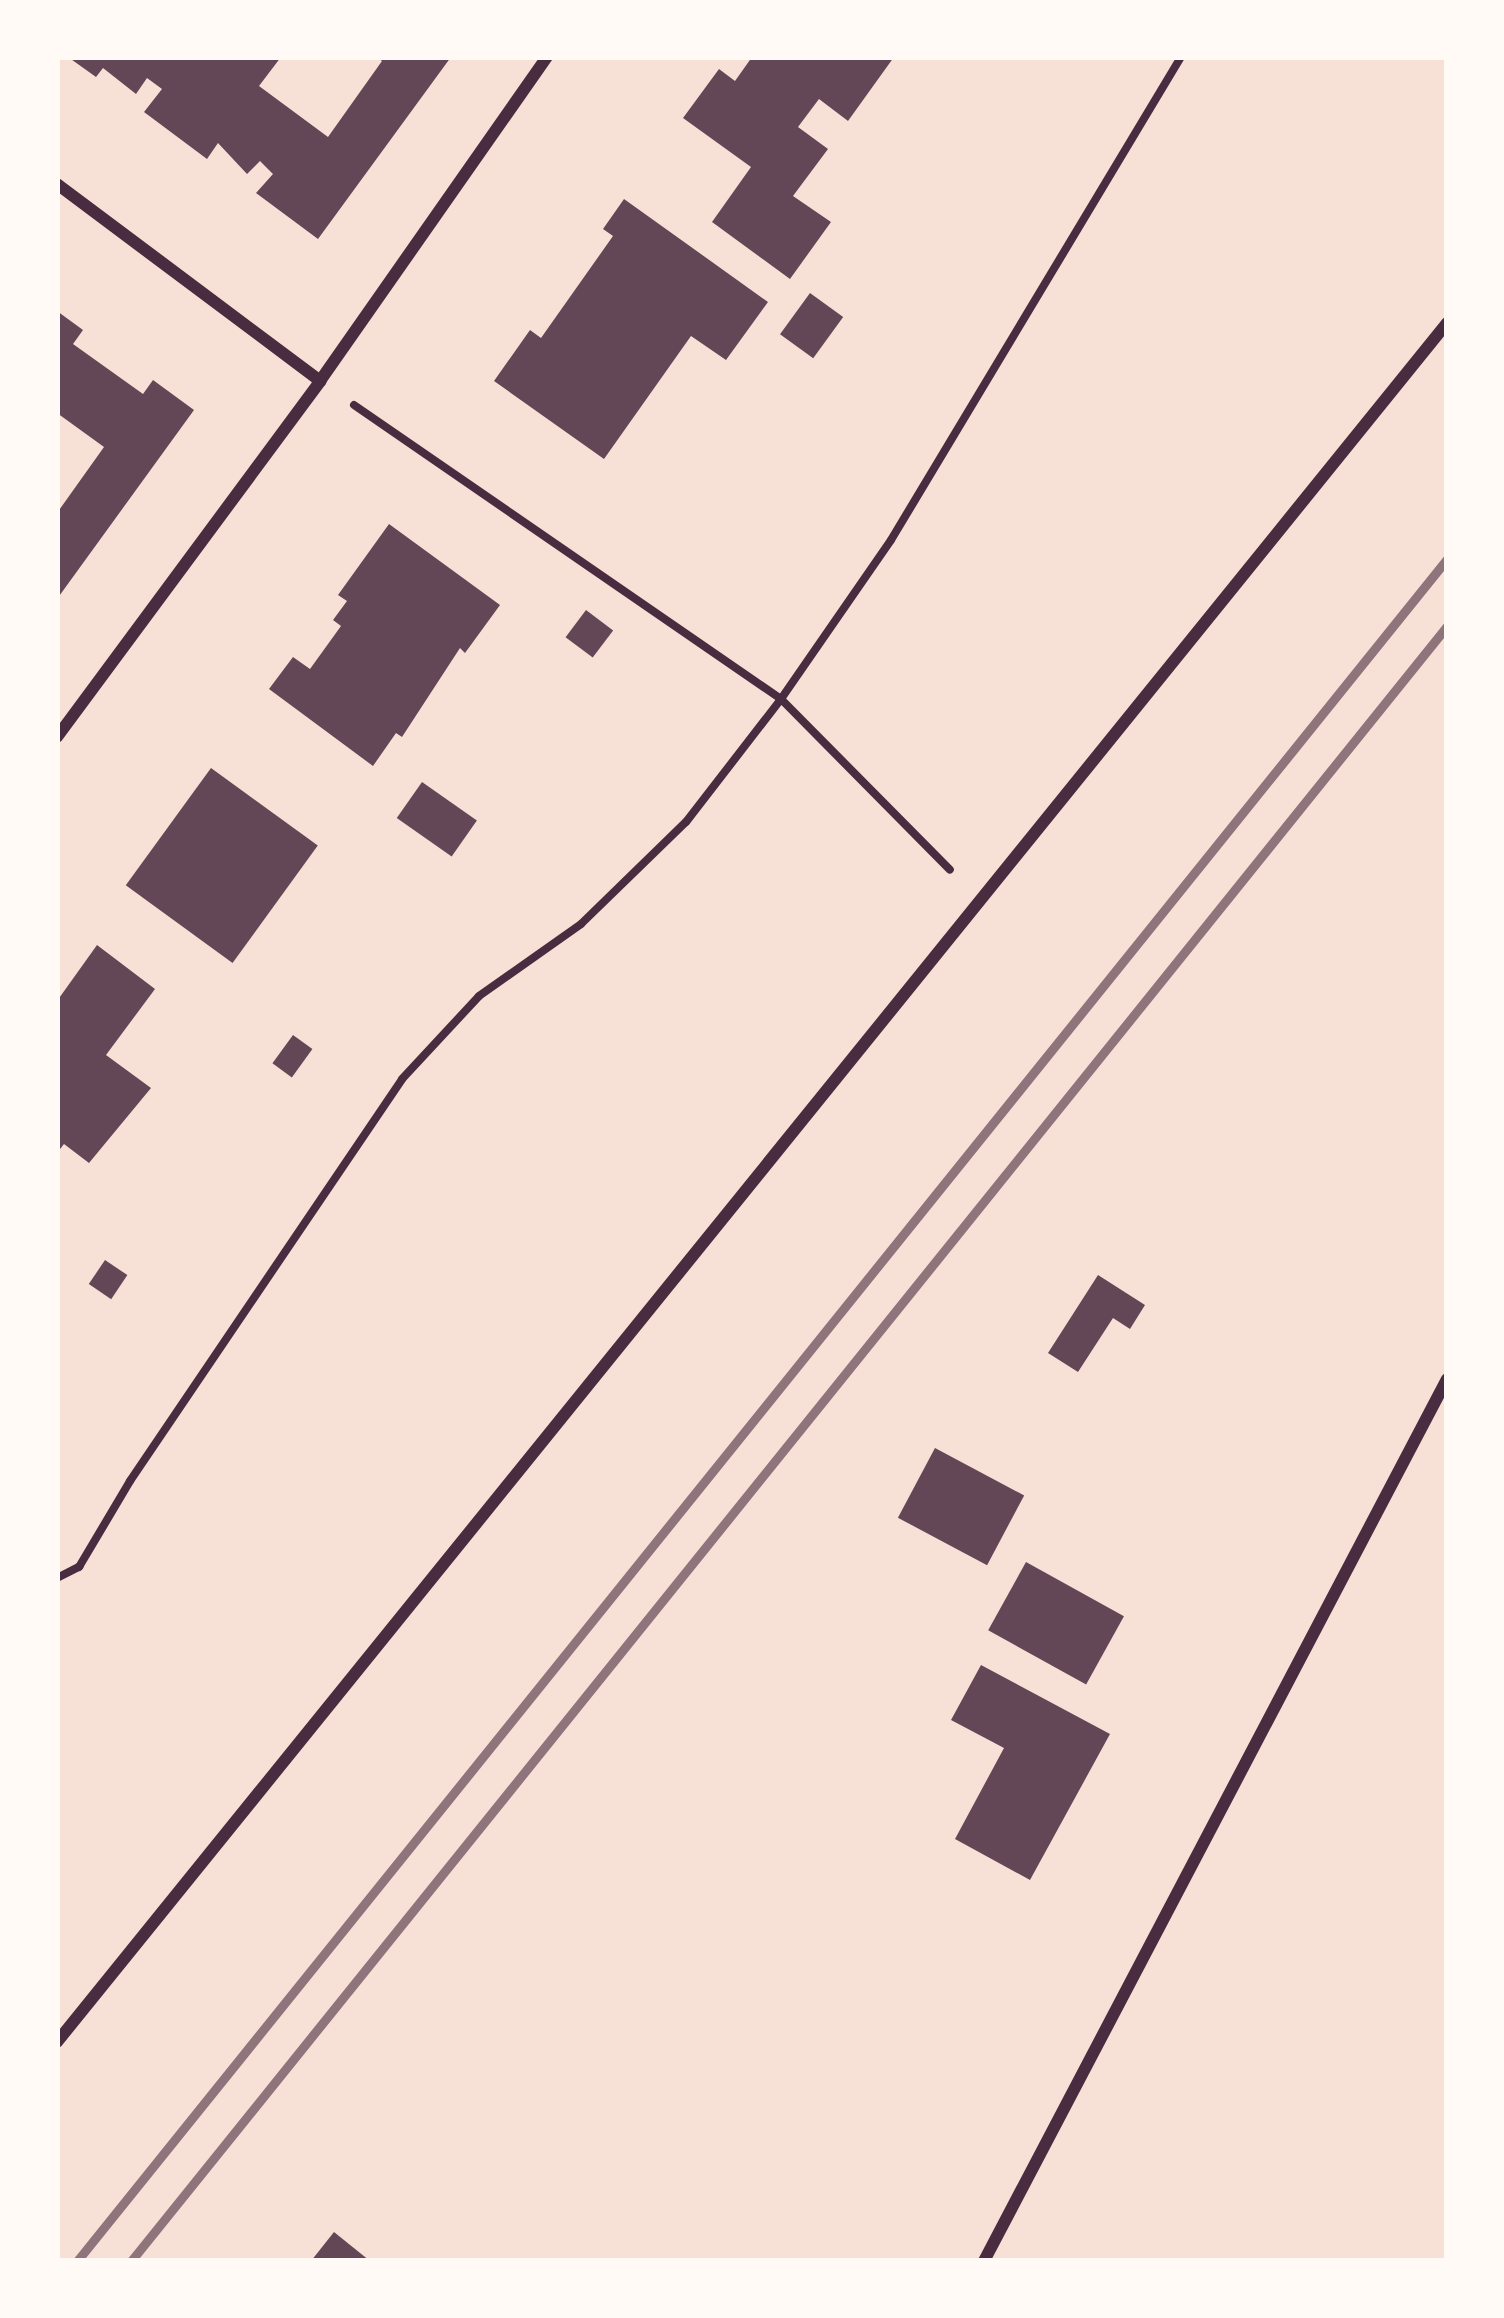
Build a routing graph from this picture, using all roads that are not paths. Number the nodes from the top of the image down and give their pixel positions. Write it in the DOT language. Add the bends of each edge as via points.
graph roads {
  1 [pos="548,57"];
  2 [pos="57,184"];
  3 [pos="1447,323"];
  4 [pos="320,381"];
  5 [pos="57,736"];
  6 [pos="1447,1379"];
  7 [pos="57,2042"];
  8 [pos="984,2261"];
  1 -- 4 [label="street"];
  2 -- 4 [label="street"];
  3 -- 7 [label="street"];
  4 -- 5 [label="street"];
  6 -- 8 [label="street"];
}
